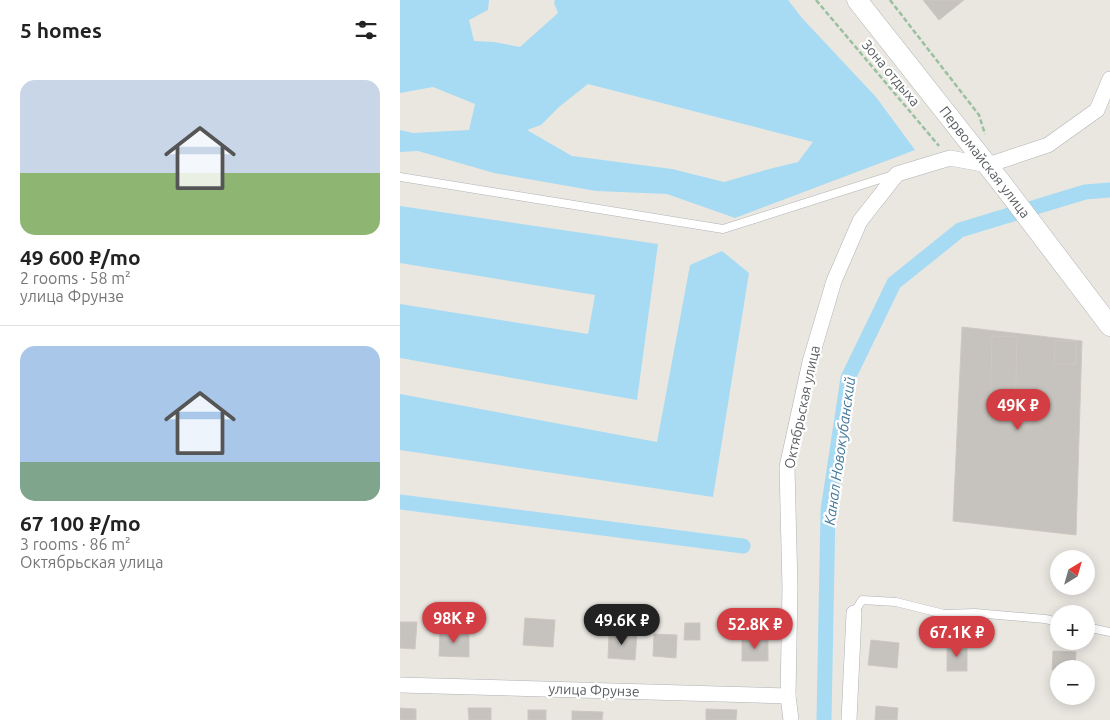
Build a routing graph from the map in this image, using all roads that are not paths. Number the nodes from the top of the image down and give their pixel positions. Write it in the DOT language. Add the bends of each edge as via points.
graph roads {
  1 [pos="857,0"];
  2 [pos="1110,79"];
  3 [pos="994,163"];
  4 [pos="897,174"];
  5 [pos="400,177"];
  6 [pos="1110,326"];
  7 [pos="854,613"];
  8 [pos="1050,620"];
  9 [pos="1095,629"];
  10 [pos="1110,632"];
  11 [pos="400,685"];
  12 [pos="788,696"];
  13 [pos="791,720"];
  14 [pos="849,720"];
  1 -- 3 [label="main road, Первомайская улица"];
  2 -- 3 [label="street" via="1097,110 1048,145"];
  3 -- 4 [label="street" via="950,158"];
  3 -- 6 [label="main road, Первомайская улица" via="1003,185"];
  4 -- 5 [label="lane" via="723,229"];
  4 -- 12 [label="street, Октябрьская улица" via="860,221 834,281 810,362 787,466"];
  7 -- 8 [label="lane" via="862,600 896,602 944,614 975,612"];
  7 -- 14 [label="street"];
  9 -- 10 [label="lane"];
  11 -- 12 [label="street, улица Фрунзе"];
  12 -- 13 [label="street, Октябрьская улица"];
}
